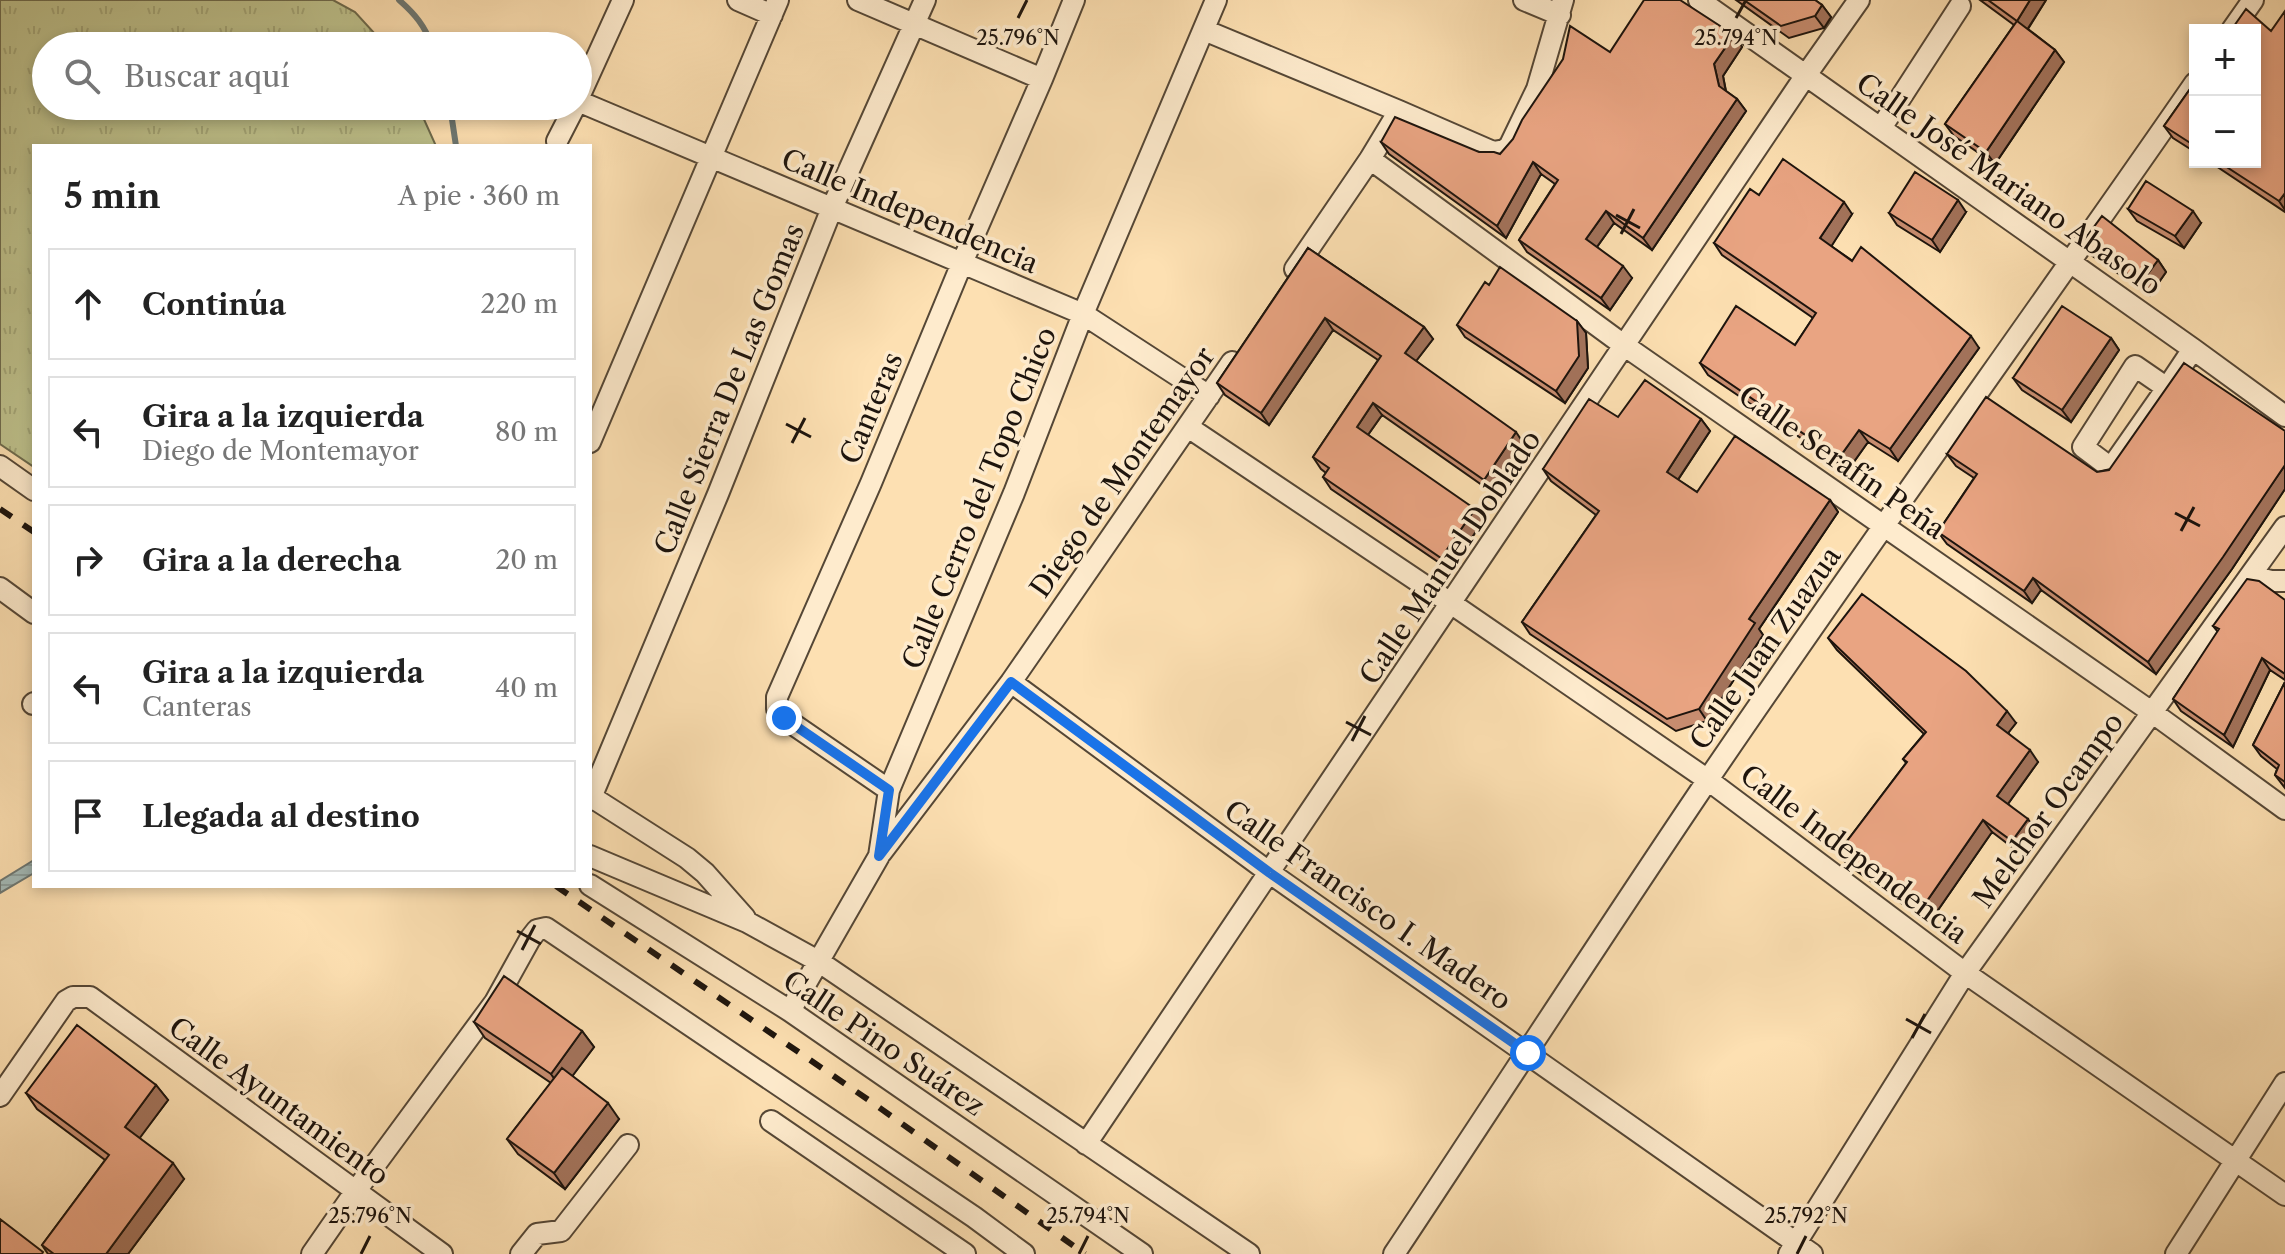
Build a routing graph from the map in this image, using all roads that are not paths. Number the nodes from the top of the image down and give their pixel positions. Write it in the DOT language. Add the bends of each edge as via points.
graph roads {
  1 [pos="623,0"];
  2 [pos="738,0"];
  3 [pos="858,0"];
  4 [pos="925,0"];
  5 [pos="1074,0"];
  6 [pos="1216,0"];
  7 [pos="1524,0"];
  8 [pos="1699,0"];
  9 [pos="1859,0"];
  10 [pos="2253,0"];
  11 [pos="1960,6"];
  12 [pos="1562,7"];
  13 [pos="775,8"];
  14 [pos="915,24"];
  15 [pos="2236,24"];
  16 [pos="1204,30"];
  17 [pos="592,69"];
  18 [pos="1806,75"];
  19 [pos="1042,79"];
  20 [pos="2189,92"];
  21 [pos="592,106"];
  22 [pos="1399,111"];
  23 [pos="568,120"];
  24 [pos="1881,128"];
  25 [pos="557,141"];
  26 [pos="712,159"];
  27 [pos="1370,159"];
  28 [pos="832,208"];
  29 [pos="2071,262"];
  30 [pos="962,263"];
  31 [pos="1281,291"];
  32 [pos="1083,314"];
  33 [pos="1245,344"];
  34 [pos="1625,346"];
  35 [pos="2193,349"];
  36 [pos="2167,388"];
  37 [pos="1209,396"];
  38 [pos="2285,416"];
  39 [pos="1188,427"];
  40 [pos="592,437"];
  41 [pos="0,466"];
  42 [pos="32,489"];
  43 [pos="1884,525"];
  44 [pos="2285,527"];
  45 [pos="2251,576"];
  46 [pos="2285,581"];
  47 [pos="0,588"];
  48 [pos="1452,604"];
  49 [pos="32,612"];
  50 [pos="1011,682"];
  51 [pos="2153,713"];
  52 [pos="1708,780"];
  53 [pos="889,790"];
  54 [pos="592,793"];
  55 [pos="592,799"];
  56 [pos="2285,809"];
  57 [pos="879,856"];
  58 [pos="592,857"];
  59 [pos="1270,873"];
  60 [pos="592,886"];
  61 [pos="747,922"];
  62 [pos="818,961"];
  63 [pos="1965,973"];
  64 [pos="790,1011"];
  65 [pos="1528,1053"];
  66 [pos="2285,1083"];
  67 [pos="0,1096"];
  68 [pos="771,1121"];
  69 [pos="1086,1144"];
  70 [pos="628,1145"];
  71 [pos="2236,1160"];
  72 [pos="355,1192"];
  73 [pos="2285,1195"];
  74 [pos="1799,1250"];
  75 [pos="312,1254"];
  76 [pos="442,1254"];
  77 [pos="521,1254"];
  78 [pos="965,1254"];
  79 [pos="1024,1254"];
  80 [pos="1142,1254"];
  81 [pos="1249,1254"];
  82 [pos="1394,1254"];
  83 [pos="2176,1254"];
  1 -- 17 [label="street"];
  2 -- 13 [label="street"];
  3 -- 14 [label="street"];
  4 -- 14 [label="street, Calle Sierra De Las Gomas"];
  5 -- 19 [label="street, Canteras"];
  6 -- 16 [label="street, Calle Cerro del Topo Chico"];
  7 -- 12 [label="street"];
  8 -- 18 [label="street, Calle José Mariano Abasolo"];
  9 -- 18 [label="street, Calle Manuel Doblado"];
  10 -- 15 [label="street"];
  11 -- 24 [label="street"];
  12 -- 22 [label="street" via="1537,89 1505,150 1493,152"];
  13 -- 26 [label="street"];
  14 -- 19 [label="street"];
  14 -- 28 [label="street, Calle Sierra De Las Gomas"];
  16 -- 22 [label="street"];
  16 -- 32 [label="street, Calle Cerro del Topo Chico"];
  18 -- 24 [label="street, Calle José Mariano Abasolo"];
  18 -- 34 [label="street, Calle Manuel Doblado"];
  19 -- 30 [label="street, Canteras"];
  20 -- 29 [label="street, Calle Juan Zuazua"];
  21 -- 26 [label="street, Calle Independencia"];
  22 -- 27 [label="street"];
  23 -- 25 [label="street"];
  24 -- 29 [label="street, Calle José Mariano Abasolo"];
  26 -- 28 [label="street, Calle Independencia"];
  26 -- 40 [label="street"];
  27 -- 31 [label="street"];
  27 -- 34 [label="street, Calle Serafín Peña"];
  28 -- 30 [label="street, Calle Independencia"];
  28 -- 54 [label="street, Calle Sierra De Las Gomas"];
  29 -- 35 [label="street, Calle José Mariano Abasolo"];
  29 -- 43 [label="street, Calle Juan Zuazua"];
  30 -- 32 [label="street, Calle Independencia"];
  30 -- 53 [label="street, Canteras" via="777,697 784,718"];
  32 -- 37 [label="street, Calle Independencia"];
  32 -- 53 [label="street, Calle Cerro del Topo Chico"];
  33 -- 37 [label="street, Diego de Montemayor"];
  34 -- 43 [label="street, Calle Serafín Peña"];
  34 -- 48 [label="street, Calle Manuel Doblado"];
  35 -- 36 [label="street"];
  35 -- 38 [label="street, Calle José Mariano Abasolo"];
  36 -- 36 [label="street" via="2111,468 2083,447 2135,366"];
  37 -- 39 [label="street, Diego de Montemayor"];
  39 -- 48 [label="street, Calle Independencia"];
  39 -- 50 [label="street, Diego de Montemayor"];
  41 -- 42 [label="street"];
  43 -- 51 [label="street, Calle Serafín Peña"];
  43 -- 52 [label="street, Calle Juan Zuazua"];
  44 -- 45 [label="street, Melchor Ocampo"];
  45 -- 46 [label="street"];
  45 -- 51 [label="street, Melchor Ocampo"];
  47 -- 49 [label="street"];
  48 -- 52 [label="street, Calle Independencia"];
  48 -- 59 [label="street, Calle Manuel Doblado"];
  50 -- 57 [label="street, Diego de Montemayor"];
  50 -- 59 [label="street, Calle Francisco I. Madero"];
  51 -- 56 [label="street, Calle Serafín Peña"];
  51 -- 63 [label="street, Melchor Ocampo"];
  52 -- 63 [label="street, Calle Independencia"];
  52 -- 65 [label="street, Calle Juan Zuazua"];
  53 -- 57 [label="street, Calle Cerro del Topo Chico"];
  55 -- 61 [label="street, Calle Pino Suárez" via="687,858"];
  57 -- 62 [label="street, Calle Cerro del Topo Chico"];
  58 -- 61 [label="street, Calle Pino Suárez"];
  59 -- 65 [label="street, Calle Francisco I. Madero"];
  59 -- 69 [label="street, Calle Manuel Doblado"];
  60 -- 64 [label="street, Calle Pino Suárez"];
  61 -- 62 [label="street, Calle Pino Suárez"];
  62 -- 64 [label="street, Calle Cerro del Topo Chico"];
  62 -- 69 [label="street, Calle Pino Suárez"];
  63 -- 71 [label="street, Calle Independencia"];
  63 -- 74 [label="street, Melchor Ocampo"];
  64 -- 80 [label="street, Calle Pino Suárez"];
  65 -- 74 [label="street, Calle Francisco I. Madero"];
  65 -- 82 [label="street, Calle Juan Zuazua"];
  66 -- 71 [label="street"];
  67 -- 72 [label="street, Calle Ayuntamiento" via="66,1001 90,997"];
  68 -- 78 [label="street"];
  69 -- 81 [label="street, Calle Pino Suárez"];
  70 -- 77 [label="street" via="561,1231 537,1234"];
  71 -- 73 [label="street, Calle Independencia"];
  71 -- 83 [label="street"];
  72 -- 75 [label="street"];
  72 -- 76 [label="street, Calle Ayuntamiento"];
  72 -- 79 [label="street" via="495,1002 535,932 546,928"];
}
